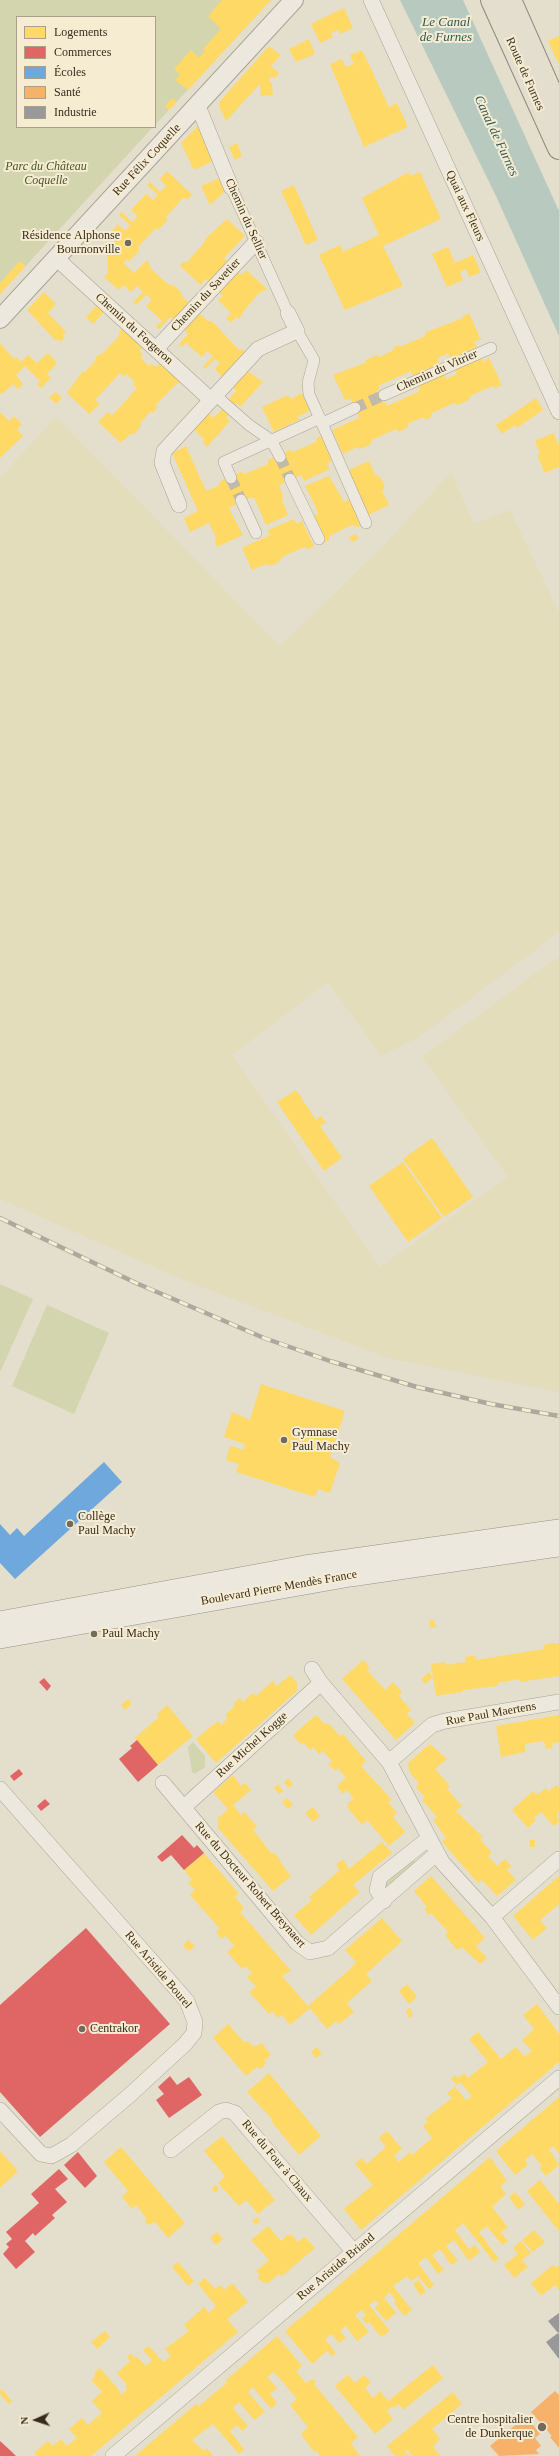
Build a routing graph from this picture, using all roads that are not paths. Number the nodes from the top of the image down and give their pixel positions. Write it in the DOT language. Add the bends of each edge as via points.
graph roads {
  1 [pos="294,0"];
  2 [pos="371,0"];
  3 [pos="492,0"];
  4 [pos="510,0"];
  5 [pos="198,106"];
  6 [pos="559,111"];
  7 [pos="559,148"];
  8 [pos="231,187"];
  9 [pos="256,242"];
  10 [pos="56,258"];
  11 [pos="288,313"];
  12 [pos="0,319"];
  13 [pos="297,330"];
  14 [pos="491,348"];
  15 [pos="156,349"];
  16 [pos="384,395"];
  17 [pos="213,397"];
  18 [pos="355,408"];
  19 [pos="559,412"];
  20 [pos="321,420"];
  21 [pos="271,440"];
  22 [pos="280,458"];
  23 [pos="231,478"];
  24 [pos="290,479"];
  25 [pos="241,500"];
  26 [pos="179,505"];
  27 [pos="366,523"];
  28 [pos="256,533"];
  29 [pos="319,539"];
  30 [pos="559,1530"];
  31 [pos="559,1546"];
  32 [pos="0,1622"];
  33 [pos="0,1638"];
  34 [pos="312,1669"];
  35 [pos="321,1683"];
  36 [pos="559,1702"];
  37 [pos="389,1762"];
  38 [pos="163,1783"];
  39 [pos="0,1789"];
  40 [pos="184,1807"];
  41 [pos="428,1839"];
  42 [pos="436,1854"];
  43 [pos="559,1858"];
  44 [pos="384,1901"];
  45 [pos="492,1917"];
  46 [pos="559,2007"];
  47 [pos="559,2078"];
  48 [pos="2,2116"];
  49 [pos="171,2150"];
  50 [pos="354,2252"];
  51 [pos="112,2456"];
  1 -- 5 [label="street, Rue Félix Coquelle"];
  2 -- 19 [label="street, Quai aux Fleurs"];
  3 -- 7 [label="main road, Route de Furnes"];
  4 -- 6 [label="main road, Route de Furnes"];
  5 -- 8 [label="street, Chemin du Sellier"];
  5 -- 10 [label="street, Rue Félix Coquelle"];
  8 -- 9 [label="street, Chemin du Sellier"];
  9 -- 11 [label="street, Chemin du Sellier"];
  9 -- 15 [label="street, Chemin du Savetier"];
  10 -- 12 [label="street, Rue Félix Coquelle"];
  10 -- 15 [label="street, Chemin du Forgeron"];
  11 -- 13 [label="street, Chemin du Sellier"];
  13 -- 17 [label="street" via="258,349"];
  13 -- 20 [label="street" via="314,360 308,387"];
  14 -- 16 [label="street, Chemin du Vitrier"];
  15 -- 17 [label="street, Chemin du Forgeron"];
  17 -- 21 [label="street"];
  17 -- 26 [label="street" via="162,454 162,463"];
  18 -- 20 [label="street"];
  20 -- 21 [label="street"];
  20 -- 27 [label="street"];
  21 -- 22 [label="street"];
  21 -- 23 [label="street" via="224,462"];
  24 -- 29 [label="street"];
  25 -- 28 [label="street"];
  30 -- 32 [label="main road, Boulevard Pierre Mendès France" via="305,1566"];
  31 -- 33 [label="main road, Boulevard Pierre Mendès France" via="350,1576"];
  34 -- 35 [label="street"];
  35 -- 37 [label="street"];
  35 -- 40 [label="street, Rue Michel Kogge"];
  36 -- 37 [label="street, Rue Paul Maertens" via="432,1725"];
  37 -- 41 [label="street"];
  38 -- 40 [label="street, Rue du Docteur Robert Breynaert"];
  39 -- 48 [label="street, Rue Aristide Bourel" via="187,2001 195,2022 194,2033 185,2044 131,2094 57,2154 41,2154"];
  40 -- 44 [label="street, Rue du Docteur Robert Breynaert" via="305,1950 314,1952 328,1948"];
  41 -- 42 [label="street"];
  41 -- 44 [label="street" via="380,1878 377,1890"];
  42 -- 44 [label="street, Rue du Docteur Robert Breynaert"];
  42 -- 45 [label="street"];
  43 -- 45 [label="street"];
  45 -- 46 [label="street"];
  47 -- 50 [label="street, Rue Aristide Briand"];
  49 -- 50 [label="street, Rue du Four à Chaux" via="219,2112 226,2110 235,2113"];
  50 -- 51 [label="street, Rue Aristide Briand"];
}
